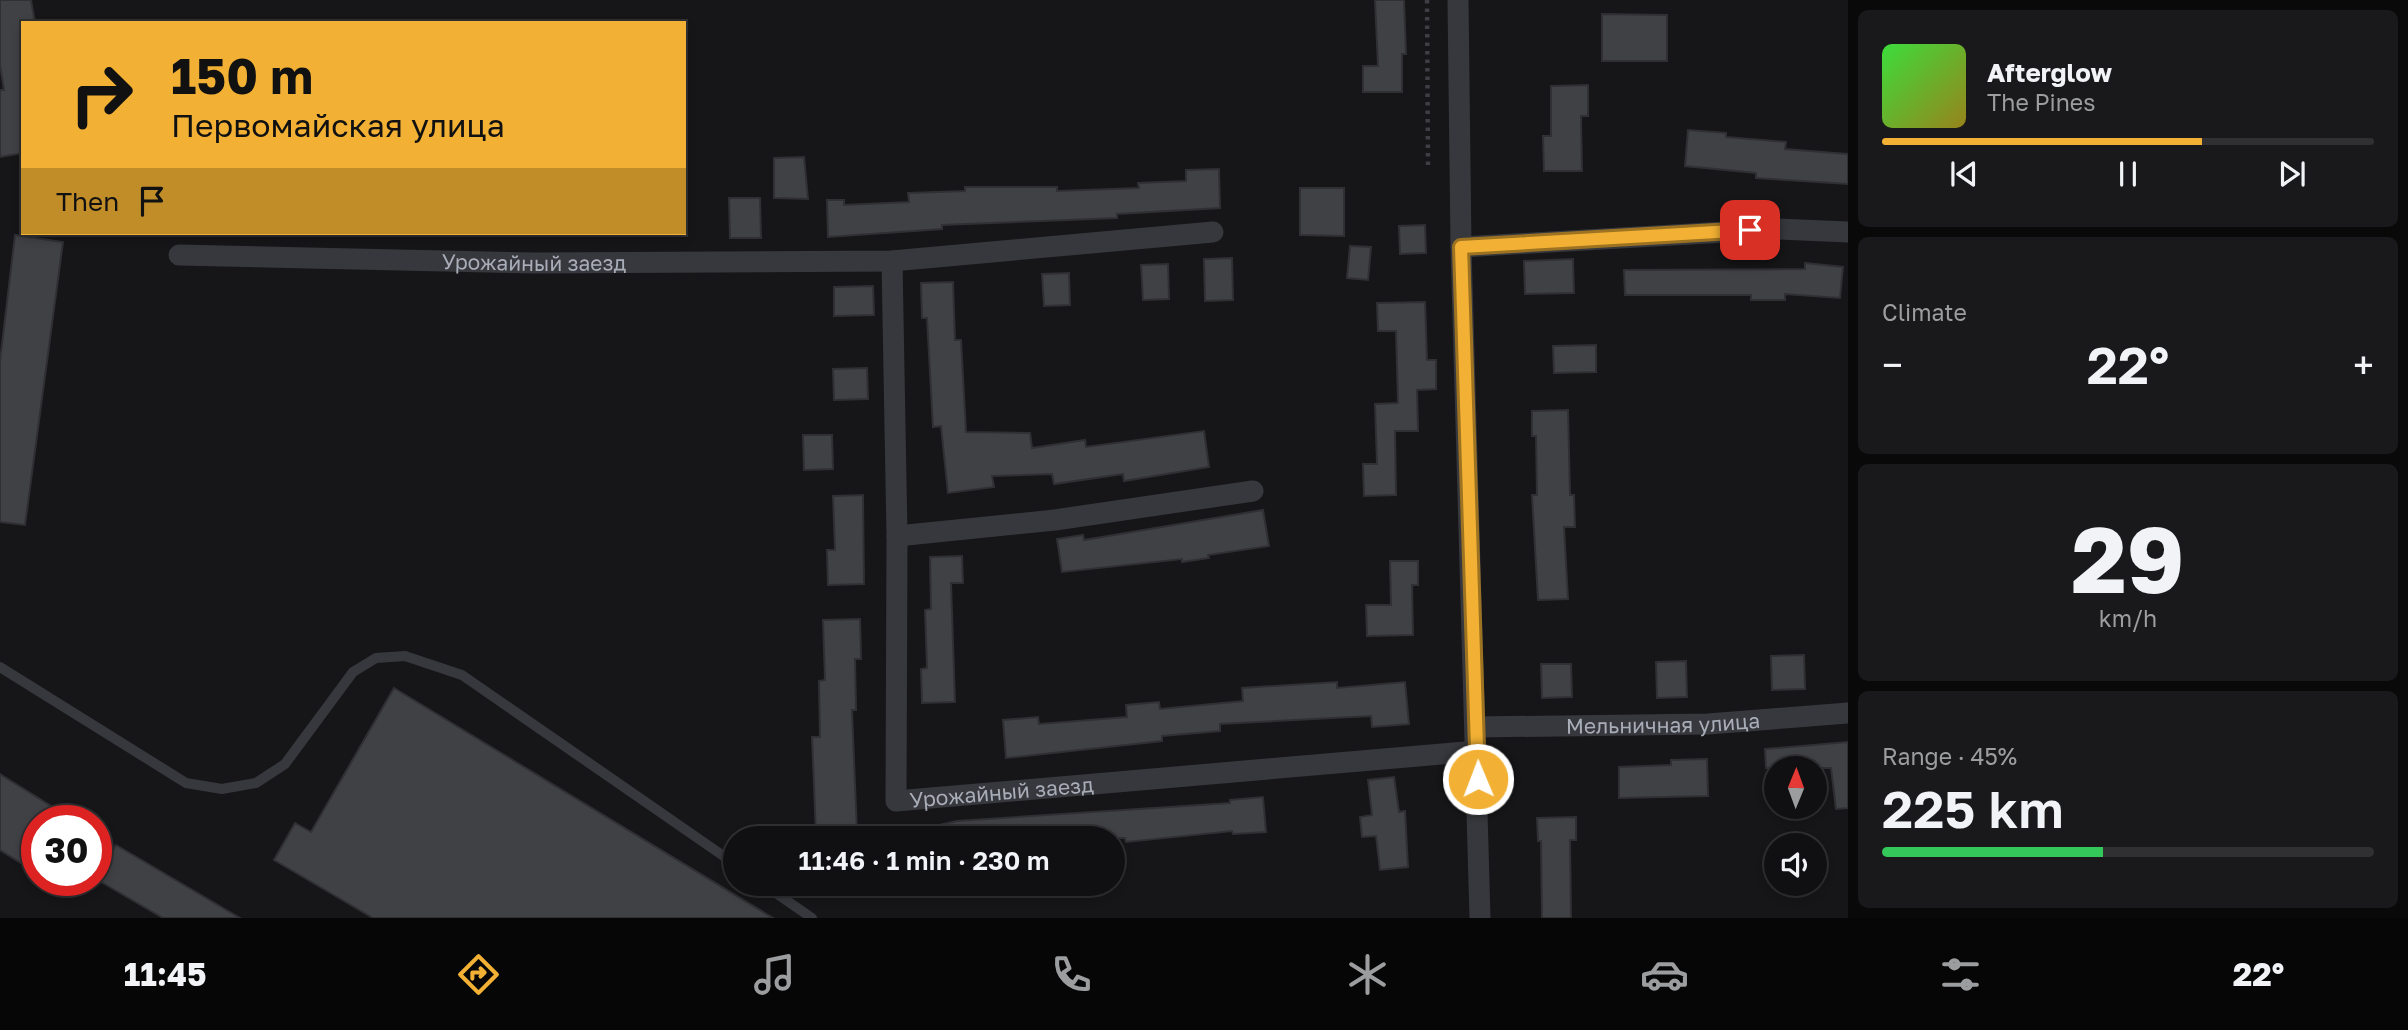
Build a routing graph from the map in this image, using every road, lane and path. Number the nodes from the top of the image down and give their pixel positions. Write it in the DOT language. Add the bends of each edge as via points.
graph roads {
  1 [pos="1427,0"];
  2 [pos="1458,0"];
  3 [pos="1428,169"];
  4 [pos="1213,232"];
  5 [pos="1848,232"];
  6 [pos="1461,247"];
  7 [pos="178,255"];
  8 [pos="892,261"];
  9 [pos="1253,491"];
  10 [pos="897,536"];
  11 [pos="0,667"];
  12 [pos="1848,713"];
  13 [pos="1476,727"];
  14 [pos="1477,751"];
  15 [pos="723,856"];
  16 [pos="780,896"];
  17 [pos="812,918"];
  18 [pos="1480,918"];
  1 -- 3 [label="path"];
  2 -- 6 [label="street"];
  4 -- 8 [label="street, Урожайный заезд"];
  5 -- 6 [label="street" via="1778,229"];
  6 -- 13 [label="street"];
  7 -- 8 [label="street, Урожайный заезд" via="535,262"];
  8 -- 10 [label="street, Урожайный заезд"];
  9 -- 10 [label="street" via="1055,520"];
  10 -- 14 [label="street, Урожайный заезд" via="896,801"];
  11 -- 15 [label="lane" via="186,783 222,789 256,783 285,764 353,672 376,658 405,656 462,675"];
  12 -- 13 [label="street, Мельничная улица" via="1708,724"];
  13 -- 14 [label="street"];
  14 -- 18 [label="street"];
  16 -- 17 [label="lane"];
}
